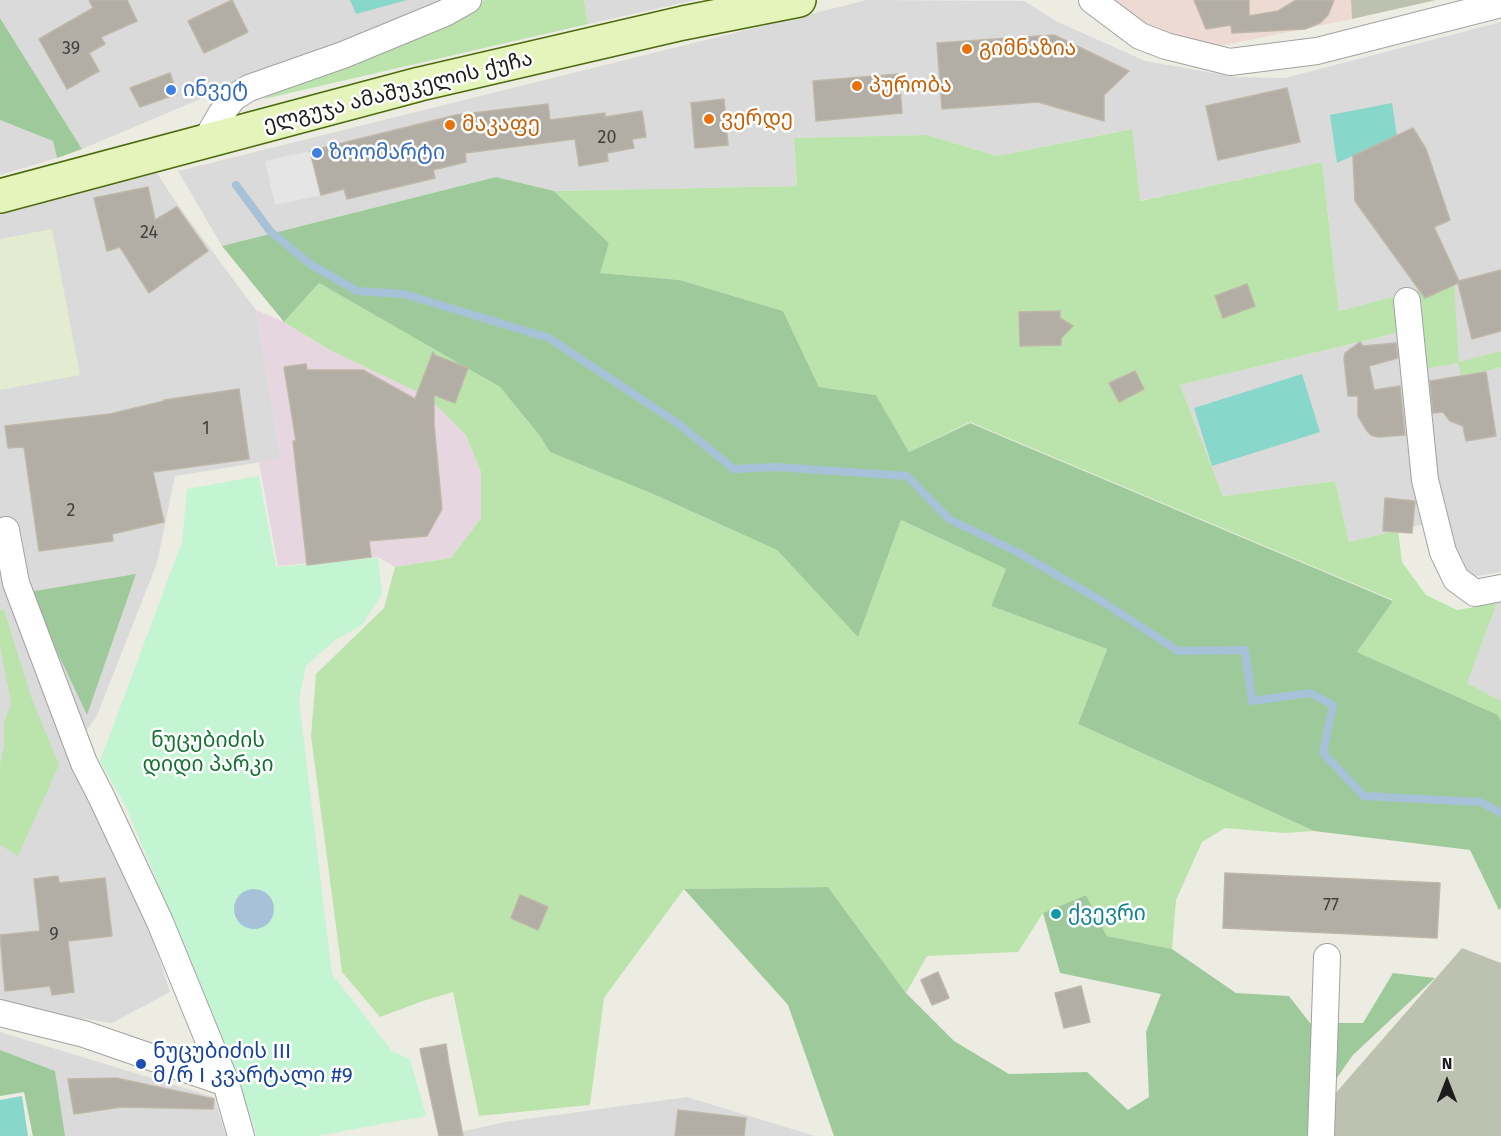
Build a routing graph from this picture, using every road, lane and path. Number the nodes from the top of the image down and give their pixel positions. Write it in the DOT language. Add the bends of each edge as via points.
graph roads {
  1 [pos="468,0"];
  2 [pos="799,0"];
  3 [pos="1092,0"];
  4 [pos="1501,4"];
  5 [pos="206,140"];
  6 [pos="0,196"];
  7 [pos="1407,301"];
  8 [pos="6,530"];
  9 [pos="1501,588"];
  10 [pos="1327,957"];
  11 [pos="0,1013"];
  12 [pos="226,1083"];
  13 [pos="241,1136"];
  14 [pos="1321,1136"];
  1 -- 5 [label="street" via="343,55 249,88 233,98"];
  2 -- 5 [label="main road, ელგუჯა ამაშუკელის ქუჩა" via="420,84"];
  3 -- 4 [label="street" via="1140,36 1230,62 1317,51"];
  5 -- 6 [label="main road, ელგუჯა ამაშუკელის ქუჩა"];
  7 -- 9 [label="street" via="1425,480 1443,552 1456,579 1475,593"];
  8 -- 12 [label="street" via="16,583 84,763 160,922"];
  10 -- 14 [label="street"];
  11 -- 12 [label="street" via="84,1034"];
  12 -- 13 [label="street"];
}
